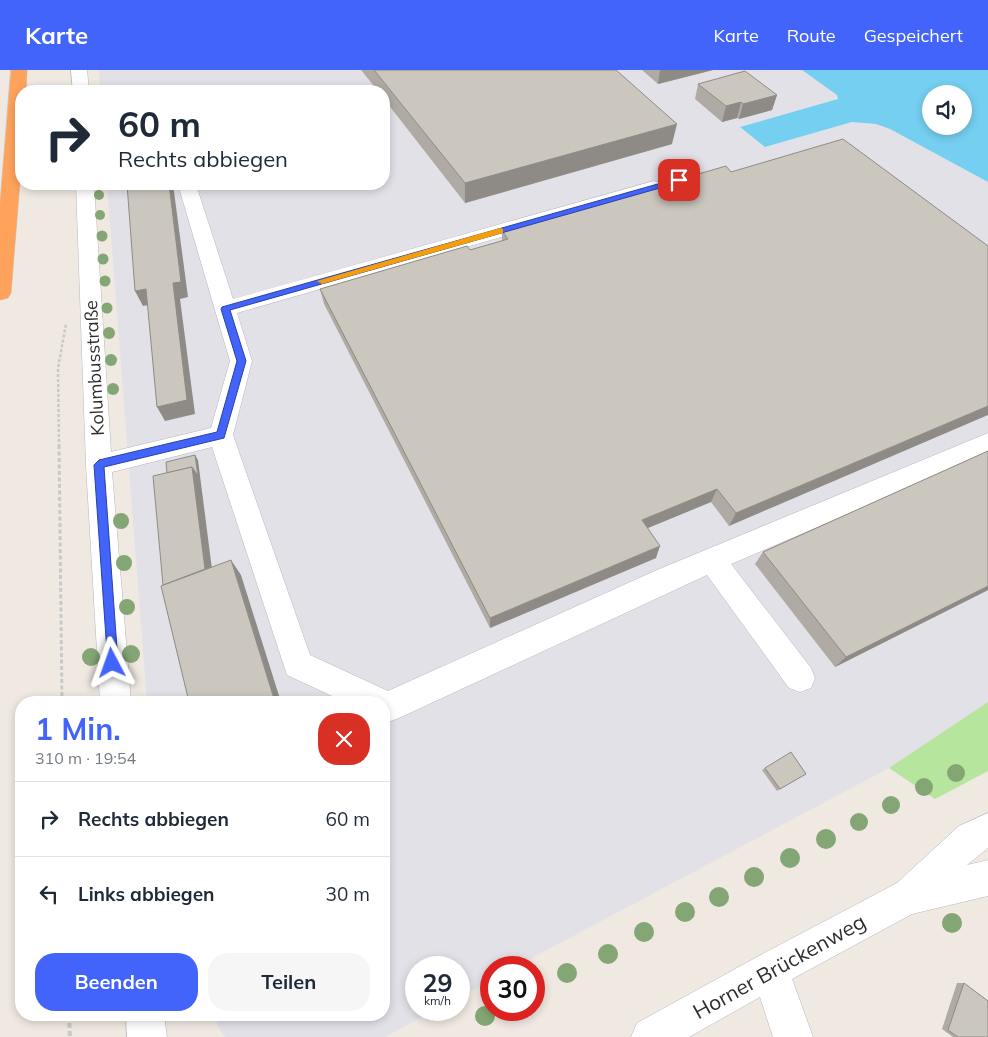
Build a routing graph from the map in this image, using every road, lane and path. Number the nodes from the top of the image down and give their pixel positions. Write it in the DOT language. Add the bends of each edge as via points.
graph roads {
  1 [pos="19,70"];
  2 [pos="80,70"];
  3 [pos="18,85"];
  4 [pos="80,85"];
  5 [pos="15,128"];
  6 [pos="669,183"];
  7 [pos="85,190"];
  8 [pos="189,191"];
  9 [pos="0,293"];
  10 [pos="225,309"];
  11 [pos="66,323"];
  12 [pos="221,435"];
  13 [pos="988,444"];
  14 [pos="99,465"];
  15 [pos="712,560"];
  16 [pos="800,678"];
  17 [pos="62,696"];
  18 [pos="115,696"];
  19 [pos="364,696"];
  20 [pos="390,706"];
  21 [pos="988,830"];
  22 [pos="988,878"];
  23 [pos="907,897"];
  24 [pos="770,970"];
  25 [pos="69,1021"];
  26 [pos="146,1021"];
  27 [pos="70,1037"];
  28 [pos="148,1037"];
  29 [pos="651,1037"];
  30 [pos="793,1037"];
  1 -- 3 [label="highway"];
  2 -- 4 [label="street"];
  5 -- 9 [label="highway"];
  6 -- 10 [label="street"];
  7 -- 14 [label="street, Kolumbusstraße"];
  8 -- 10 [label="street"];
  10 -- 12 [label="street" via="242,361"];
  11 -- 17 [label="path" via="58,378"];
  12 -- 14 [label="street"];
  12 -- 19 [label="street" via="298,665"];
  13 -- 15 [label="street"];
  14 -- 18 [label="street, Kolumbusstraße"];
  15 -- 16 [label="street"];
  15 -- 20 [label="street"];
  21 -- 23 [label="street, Horner Brückenweg" via="971,838"];
  22 -- 23 [label="street, Horner Brückenweg"];
  23 -- 24 [label="street, Horner Brückenweg"];
  24 -- 29 [label="street, Horner Brückenweg"];
  24 -- 30 [label="street"];
  25 -- 27 [label="path"];
  26 -- 28 [label="street"];
}
